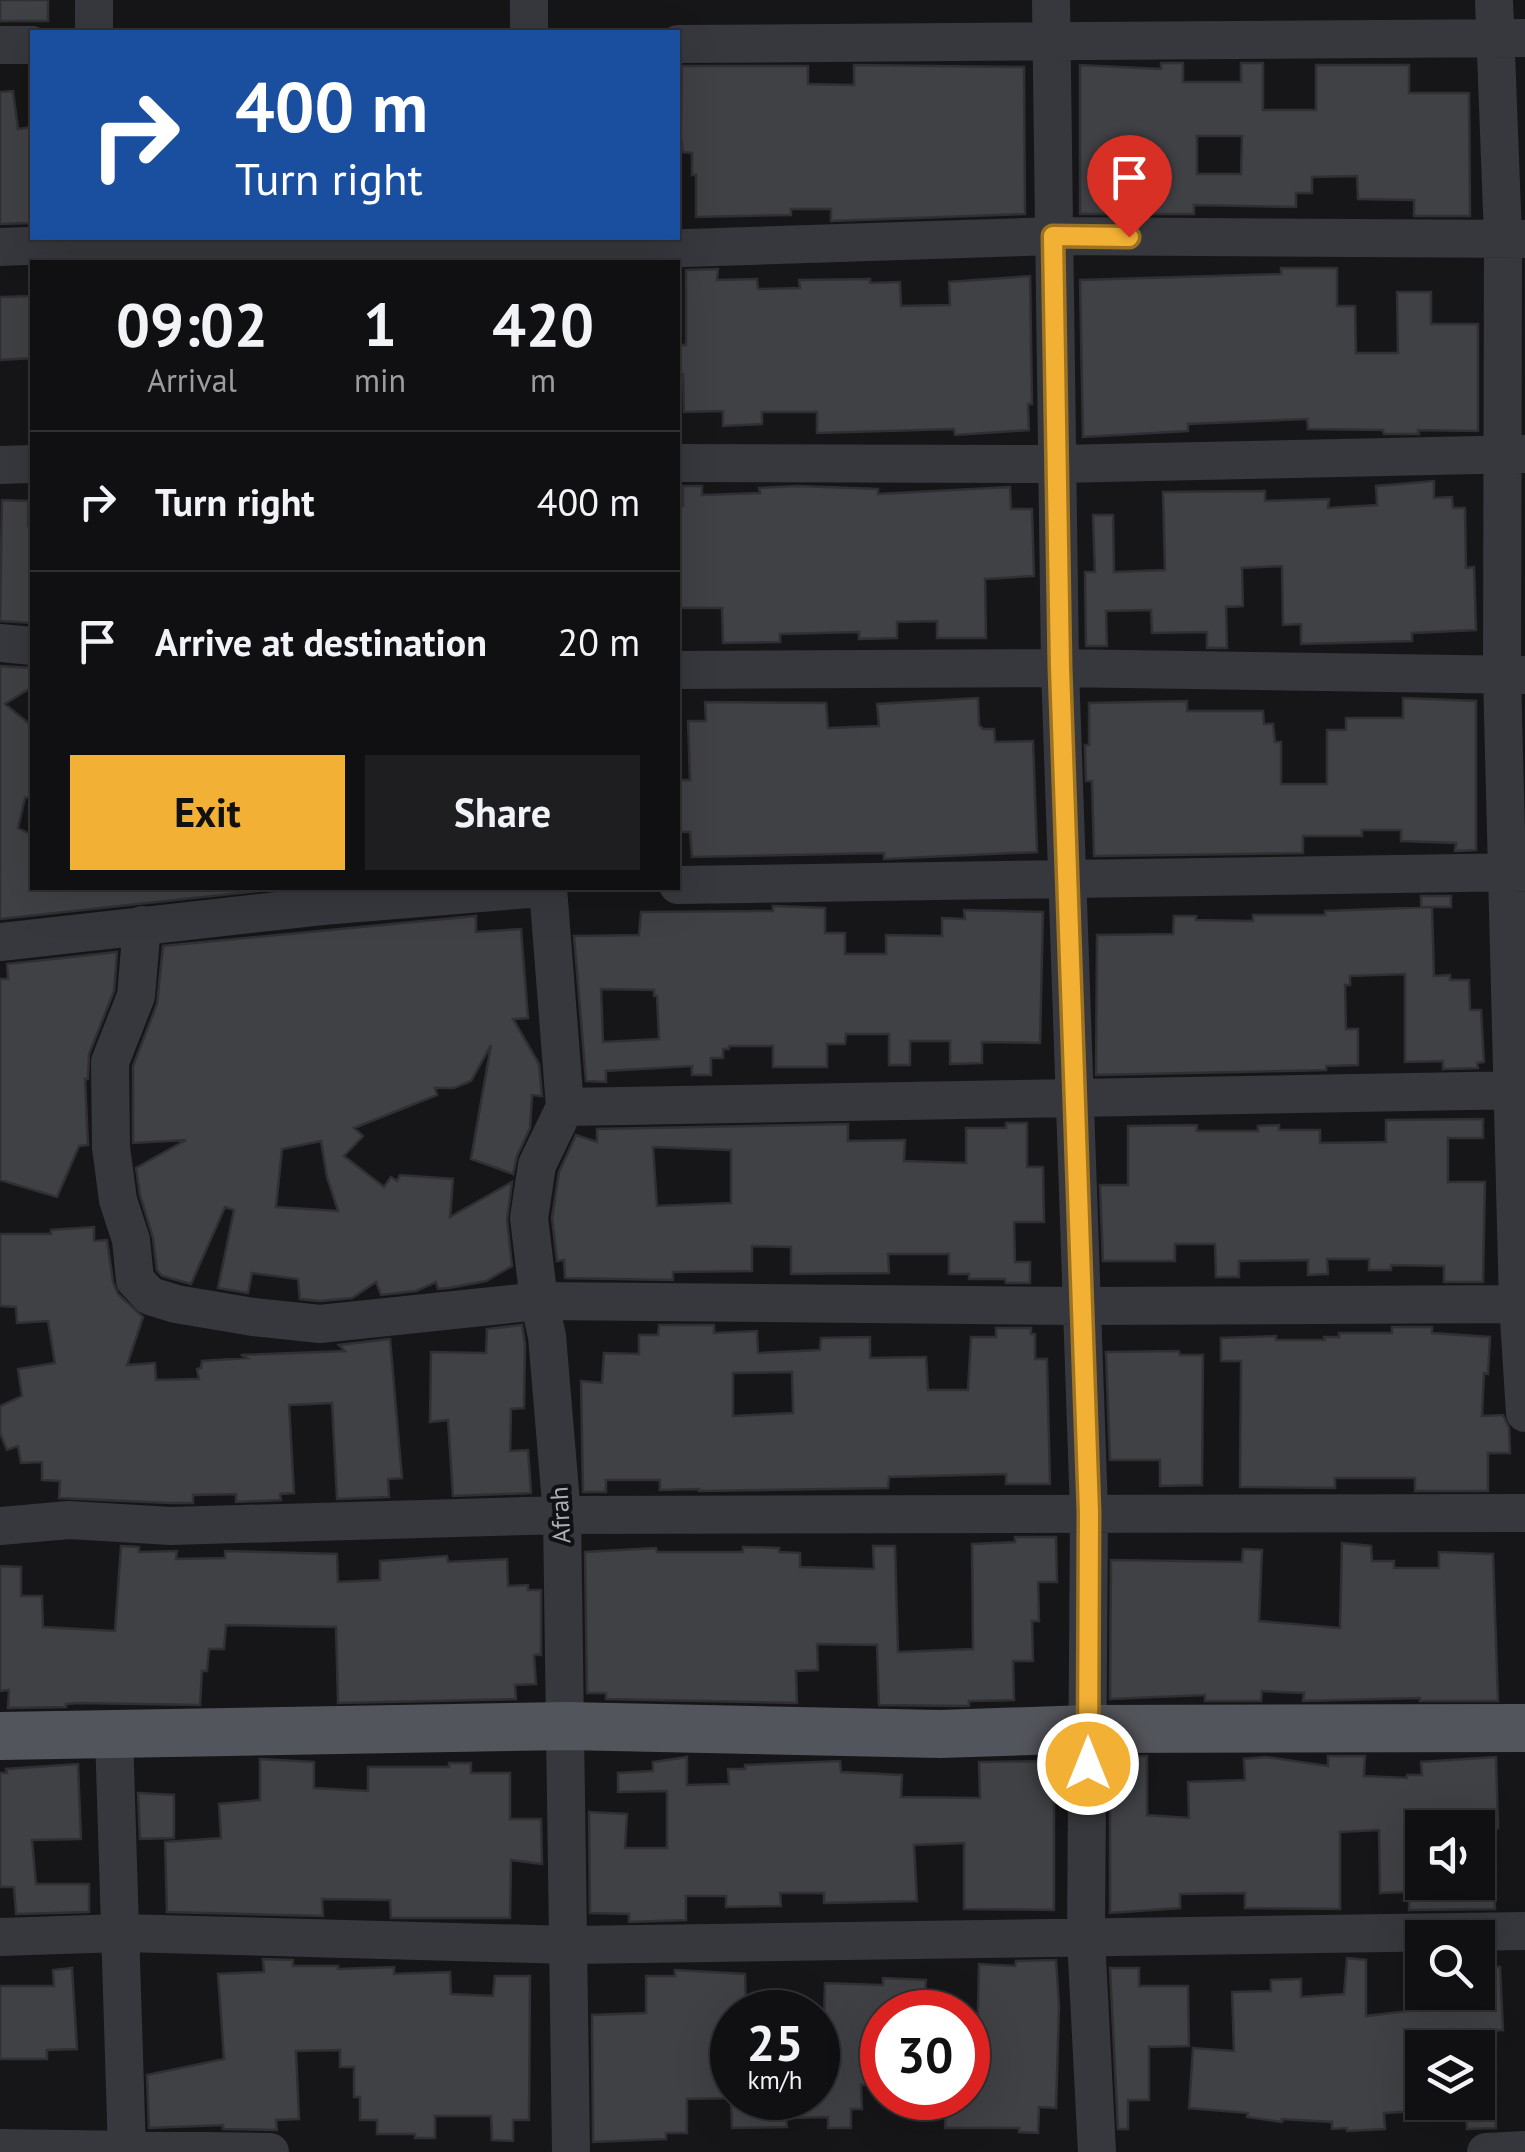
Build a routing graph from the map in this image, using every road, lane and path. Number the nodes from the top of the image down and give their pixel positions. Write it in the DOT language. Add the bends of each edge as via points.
graph roads {
  1 [pos="94,0"];
  2 [pos="529,0"];
  3 [pos="1050,0"];
  4 [pos="1494,0"];
  5 [pos="94,30"];
  6 [pos="529,30"];
  7 [pos="1510,38"];
  8 [pos="1050,42"];
  9 [pos="0,44"];
  10 [pos="680,44"];
  11 [pos="30,45"];
  12 [pos="1053,236"];
  13 [pos="1514,238"];
  14 [pos="0,247"];
  15 [pos="98,248"];
  16 [pos="531,251"];
  17 [pos="1514,454"];
  18 [pos="680,463"];
  19 [pos="30,464"];
  20 [pos="1057,464"];
  21 [pos="0,465"];
  22 [pos="0,643"];
  23 [pos="30,646"];
  24 [pos="1060,668"];
  25 [pos="680,670"];
  26 [pos="1514,675"];
  27 [pos="1517,871"];
  28 [pos="1068,878"];
  29 [pos="680,885"];
  30 [pos="520,890"];
  31 [pos="545,890"];
  32 [pos="142,926"];
  33 [pos="0,942"];
  34 [pos="1519,1090"];
  35 [pos="1076,1100"];
  36 [pos="565,1107"];
  37 [pos="539,1301"];
  38 [pos="1522,1304"];
  39 [pos="1082,1306"];
  40 [pos="1525,1413"];
  41 [pos="1089,1512"];
  42 [pos="1525,1513"];
  43 [pos="562,1515"];
  44 [pos="0,1526"];
  45 [pos="566,1726"];
  46 [pos="1525,1728"];
  47 [pos="1088,1729"];
  48 [pos="114,1734"];
  49 [pos="0,1736"];
  50 [pos="1525,1931"];
  51 [pos="122,1933"];
  52 [pos="0,1937"];
  53 [pos="1086,1938"];
  54 [pos="569,1945"];
  55 [pos="0,2148"];
  56 [pos="126,2150"];
  57 [pos="1525,2150"];
  58 [pos="270,2152"];
  59 [pos="571,2152"];
  60 [pos="1098,2152"];
  61 [pos="1486,2152"];
  1 -- 5 [label="street"];
  2 -- 6 [label="street"];
  3 -- 8 [label="street"];
  4 -- 7 [label="street"];
  7 -- 8 [label="street"];
  7 -- 13 [label="street"];
  8 -- 10 [label="street"];
  8 -- 12 [label="street"];
  9 -- 11 [label="street"];
  12 -- 13 [label="street"];
  12 -- 16 [label="street"];
  12 -- 20 [label="street"];
  13 -- 17 [label="street"];
  14 -- 15 [label="street"];
  15 -- 16 [label="street" via="155,242"];
  17 -- 20 [label="street"];
  17 -- 26 [label="street"];
  18 -- 20 [label="street"];
  19 -- 21 [label="street"];
  20 -- 24 [label="street"];
  22 -- 23 [label="street"];
  24 -- 25 [label="street"];
  24 -- 26 [label="street"];
  24 -- 28 [label="street"];
  26 -- 27 [label="street"];
  27 -- 28 [label="street"];
  27 -- 34 [label="street"];
  28 -- 29 [label="street"];
  28 -- 35 [label="street"];
  30 -- 32 [label="street"];
  31 -- 36 [label="street"];
  32 -- 33 [label="street"];
  32 -- 37 [label="street" via="136,996 110,1062 108,1092 118,1200 138,1287 176,1304 320,1324"];
  34 -- 35 [label="street"];
  34 -- 38 [label="street"];
  35 -- 36 [label="street"];
  35 -- 39 [label="street"];
  36 -- 37 [label="street, Afrah" via="532,1191"];
  37 -- 39 [label="street"];
  37 -- 43 [label="street, Afrah"];
  38 -- 39 [label="street"];
  38 -- 40 [label="street"];
  39 -- 41 [label="street"];
  41 -- 42 [label="street"];
  41 -- 43 [label="street"];
  41 -- 47 [label="street"];
  43 -- 44 [label="street"];
  43 -- 45 [label="street, Afrah"];
  45 -- 47 [label="main road" via="940,1734"];
  45 -- 48 [label="main road"];
  45 -- 54 [label="street, Afrah"];
  46 -- 47 [label="main road"];
  47 -- 53 [label="street"];
  48 -- 49 [label="main road"];
  48 -- 51 [label="street"];
  50 -- 53 [label="street"];
  51 -- 52 [label="street"];
  51 -- 54 [label="street"];
  51 -- 56 [label="street"];
  53 -- 54 [label="street"];
  53 -- 60 [label="street"];
  54 -- 59 [label="street, Afrah"];
  55 -- 56 [label="street"];
  56 -- 58 [label="street"];
  57 -- 61 [label="street"];
}
